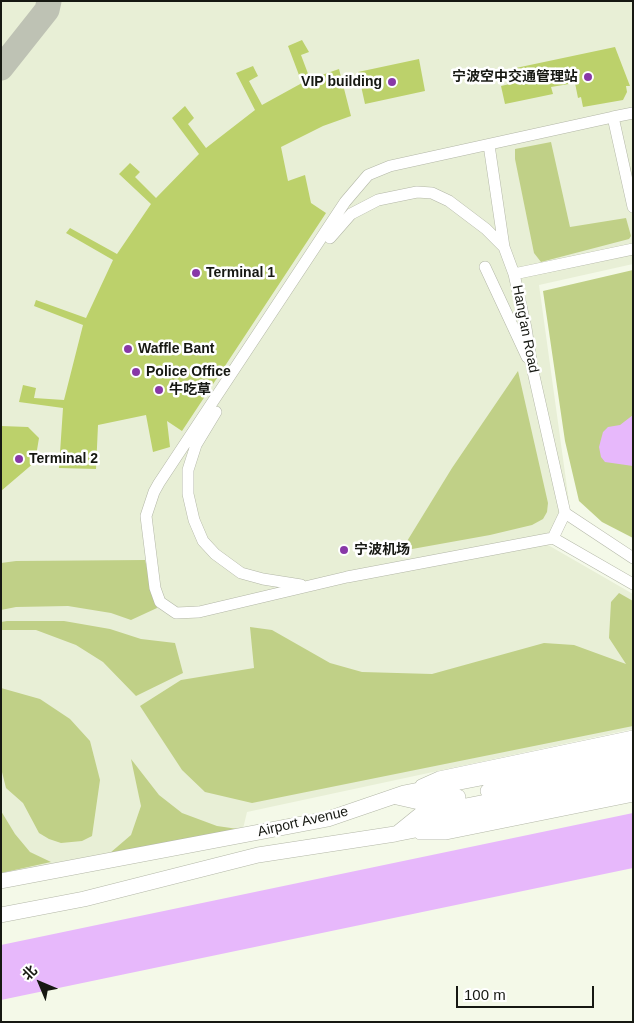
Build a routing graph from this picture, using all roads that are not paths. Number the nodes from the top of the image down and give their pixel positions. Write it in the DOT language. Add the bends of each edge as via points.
graph roads {
  1 [pos="633,113"];
  2 [pos="613,118"];
  3 [pos="488,145"];
  4 [pos="633,208"];
  5 [pos="504,247"];
  6 [pos="633,249"];
  7 [pos="485,267"];
  8 [pos="514,274"];
  9 [pos="532,367"];
  10 [pos="565,513"];
  11 [pos="553,538"];
  12 [pos="633,558"];
  13 [pos="633,584"];
  14 [pos="309,586"];
  15 [pos="633,736"];
  16 [pos="633,748"];
  17 [pos="633,759"];
  18 [pos="633,773"];
  19 [pos="633,787"];
  20 [pos="633,796"];
  21 [pos="395,797"];
  22 [pos="395,834"];
  23 [pos="1,881"];
  24 [pos="1,915"];
  1 -- 2 [label="street"];
  2 -- 3 [label="street"];
  2 -- 4 [label="street"];
  3 -- 5 [label="street, Hang'an Road"];
  3 -- 14 [label="street" via="390,166 368,175 359,183 154,492 146,516 149,550 157,595 167,609 176,613 199,612"];
  5 -- 8 [label="street, Hang'an Road"];
  5 -- 14 [label="street" via="449,201 432,193 417,192 378,200 351,214 310,263 196,445 188,470 188,494 194,520 204,541 215,554 241,573"];
  6 -- 8 [label="street"];
  7 -- 9 [label="street"];
  8 -- 9 [label="street, Hang'an Road"];
  9 -- 10 [label="street, Hang'an Road"];
  10 -- 11 [label="street"];
  10 -- 12 [label="street"];
  11 -- 13 [label="street"];
  11 -- 14 [label="street"];
  15 -- 21 [label="street" via="439,777"];
  16 -- 21 [label="main road, Airport Avenue"];
  17 -- 21 [label="main road" via="442,801 419,802"];
  18 -- 22 [label="main road" via="420,815"];
  19 -- 22 [label="main road, Airport Avenue"];
  20 -- 22 [label="street" via="445,834"];
  21 -- 23 [label="main road, Airport Avenue" via="328,819"];
  22 -- 24 [label="main road, Airport Avenue" via="258,855 84,899"];
}
